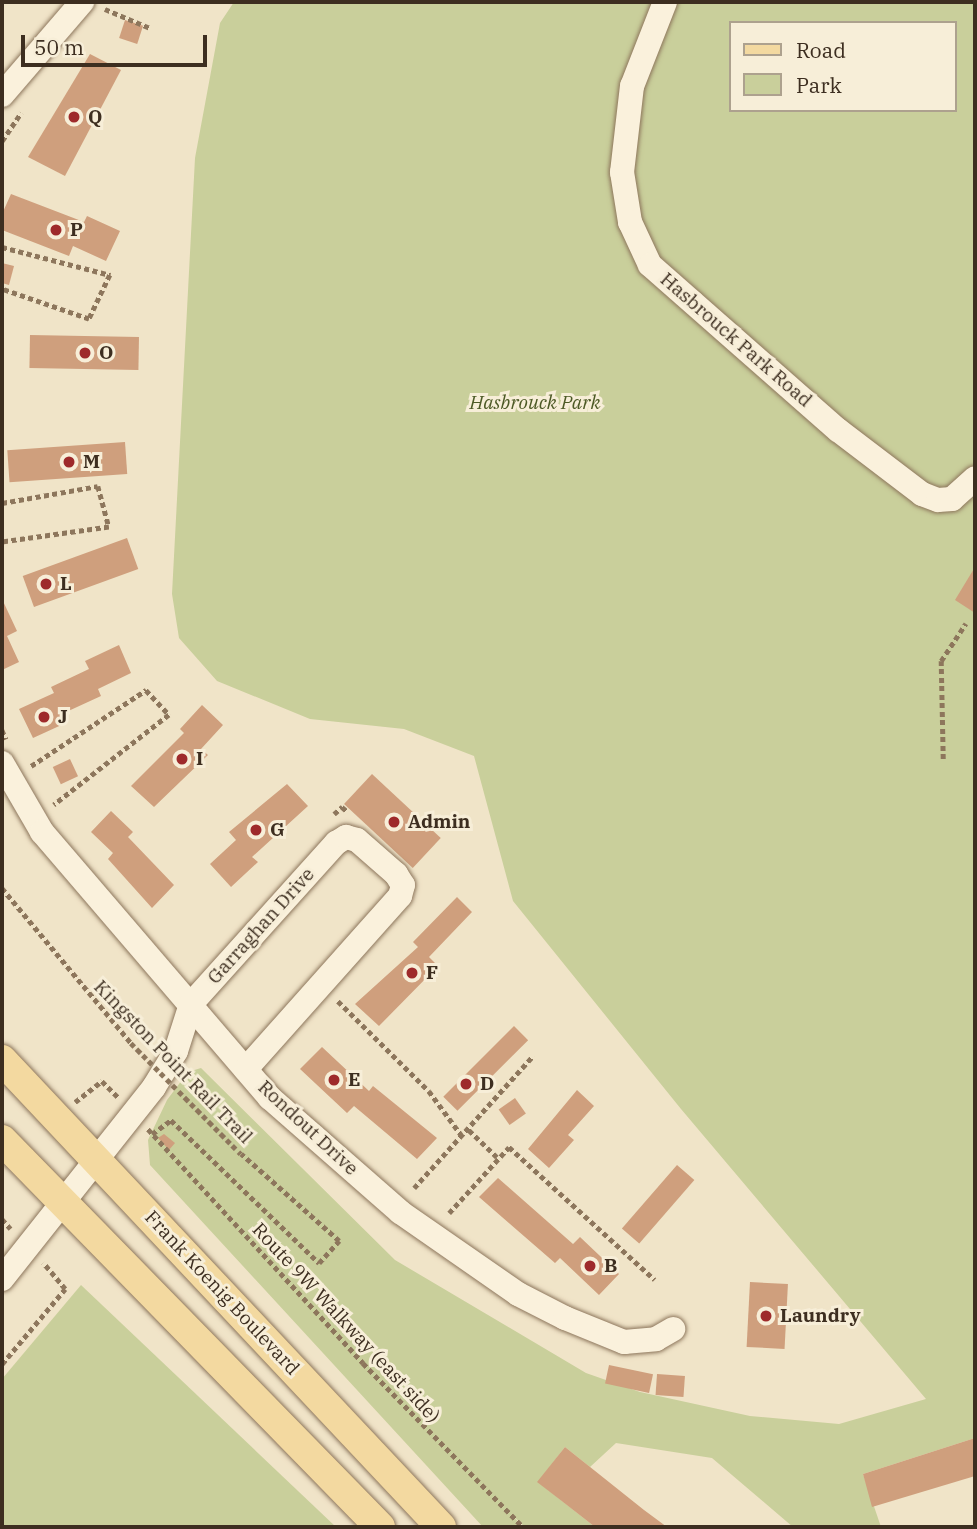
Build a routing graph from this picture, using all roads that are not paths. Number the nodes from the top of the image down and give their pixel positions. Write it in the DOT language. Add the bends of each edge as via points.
graph roads {
  1 [pos="82,2"];
  2 [pos="665,2"];
  3 [pos="2,95"];
  4 [pos="975,478"];
  5 [pos="12,760"];
  6 [pos="191,1004"];
  7 [pos="2,1060"];
  8 [pos="246,1069"];
  9 [pos="2,1140"];
  10 [pos="99,1162"];
  11 [pos="63,1206"];
  12 [pos="2,1279"];
  13 [pos="673,1329"];
  14 [pos="380,1527"];
  15 [pos="441,1527"];
  1 -- 3 [label="street"];
  2 -- 4 [label="street, Hasbrouck Park Road" via="632,86 622,172 630,222 650,265 838,430 922,494 952,499"];
  5 -- 6 [label="street, Rondout Drive" via="42,832"];
  6 -- 8 [label="street, Rondout Drive"];
  6 -- 8 [label="street, Garraghan Drive" via="336,843 346,838 357,840 396,874 403,885 400,896"];
  6 -- 10 [label="street, Garraghan Drive" via="176,1051"];
  7 -- 10 [label="main road, Frank Koenig Boulevard"];
  8 -- 13 [label="street, Rondout Drive" via="270,1098 400,1212 518,1294 624,1342 656,1339"];
  9 -- 11 [label="main road"];
  10 -- 11 [label="street, Garraghan Drive"];
  10 -- 15 [label="main road, Frank Koenig Boulevard"];
  11 -- 12 [label="street, Garraghan Drive"];
  11 -- 14 [label="main road"];
}
